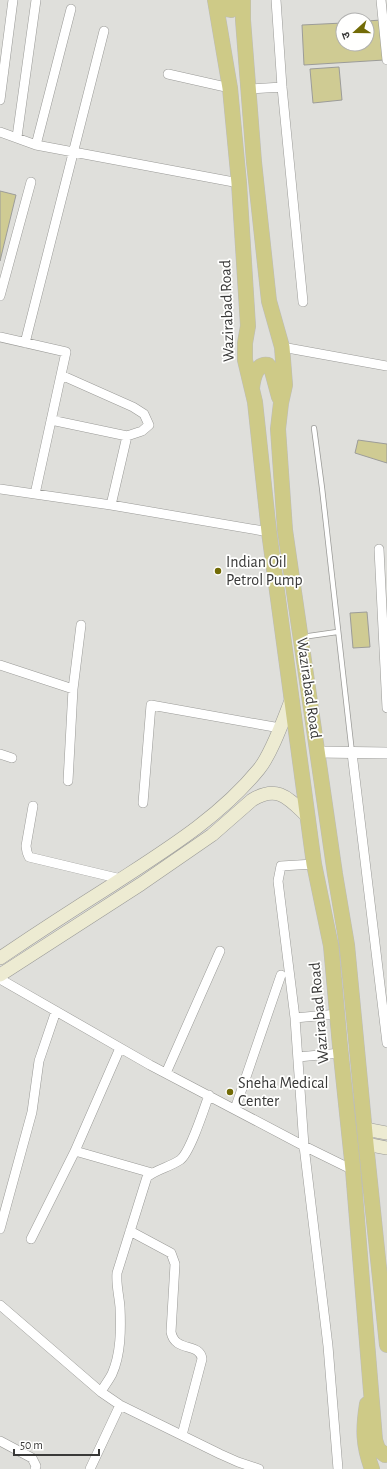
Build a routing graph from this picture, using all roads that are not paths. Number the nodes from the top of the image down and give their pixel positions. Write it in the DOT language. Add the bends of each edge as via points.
graph roads {
  1 [pos="13,0"];
  2 [pos="36,0"];
  3 [pos="215,0"];
  4 [pos="223,0"];
  5 [pos="236,0"];
  6 [pos="243,0"];
  7 [pos="276,0"];
  8 [pos="381,0"];
  9 [pos="71,8"];
  10 [pos="104,31"];
  11 [pos="387,60"];
  12 [pos="168,74"];
  13 [pos="282,87"];
  14 [pos="230,88"];
  15 [pos="248,89"];
  16 [pos="0,100"];
  17 [pos="0,132"];
  18 [pos="17,137"];
  19 [pos="36,145"];
  20 [pos="73,152"];
  21 [pos="31,182"];
  22 [pos="239,183"];
  23 [pos="0,296"];
  24 [pos="303,302"];
  25 [pos="0,337"];
  26 [pos="25,343"];
  27 [pos="282,347"];
  28 [pos="387,366"];
  29 [pos="61,376"];
  30 [pos="252,389"];
  31 [pos="281,403"];
  32 [pos="52,420"];
  33 [pos="314,428"];
  34 [pos="127,436"];
  35 [pos="0,489"];
  36 [pos="35,494"];
  37 [pos="111,505"];
  38 [pos="269,532"];
  39 [pos="379,549"];
  40 [pos="81,625"];
  41 [pos="338,632"];
  42 [pos="301,637"];
  43 [pos="0,665"];
  44 [pos="73,689"];
  45 [pos="292,698"];
  46 [pos="387,708"];
  47 [pos="280,728"];
  48 [pos="318,752"];
  49 [pos="352,752"];
  50 [pos="387,753"];
  51 [pos="0,754"];
  52 [pos="12,758"];
  53 [pos="68,781"];
  54 [pos="143,803"];
  55 [pos="33,806"];
  56 [pos="308,816"];
  57 [pos="314,864"];
  58 [pos="121,879"];
  59 [pos="220,951"];
  60 [pos="0,958"];
  61 [pos="0,975"];
  62 [pos="281,975"];
  63 [pos="0,979"];
  64 [pos="56,1011"];
  65 [pos="337,1014"];
  66 [pos="294,1018"];
  67 [pos="387,1043"];
  68 [pos="120,1048"];
  69 [pos="340,1053"];
  70 [pos="298,1057"];
  71 [pos="166,1073"];
  72 [pos="209,1095"];
  73 [pos="235,1109"];
  74 [pos="387,1133"];
  75 [pos="366,1137"];
  76 [pos="304,1146"];
  77 [pos="387,1148"];
  78 [pos="76,1151"];
  79 [pos="353,1170"];
  80 [pos="152,1173"];
  81 [pos="0,1229"];
  82 [pos="130,1231"];
  83 [pos="31,1240"];
  84 [pos="0,1305"];
  85 [pos="387,1345"];
  86 [pos="371,1382"];
  87 [pos="101,1392"];
  88 [pos="120,1405"];
  89 [pos="182,1435"];
  90 [pos="0,1441"];
  91 [pos="387,1454"];
  92 [pos="236,1466"];
  93 [pos="35,1469"];
  94 [pos="90,1469"];
  95 [pos="259,1469"];
  96 [pos="338,1469"];
  97 [pos="372,1469"];
  1 -- 16 [label="street"];
  2 -- 18 [label="street"];
  3 -- 14 [label="highway, Wazirabad Road"];
  4 -- 5 [label="highway" via="226,9 231,10 235,7"];
  6 -- 15 [label="highway, Wazirabad Road" via="242,20"];
  7 -- 13 [label="street"];
  8 -- 11 [label="street"];
  9 -- 19 [label="street"];
  10 -- 20 [label="street"];
  12 -- 14 [label="street"];
  13 -- 15 [label="street"];
  13 -- 24 [label="street"];
  14 -- 22 [label="highway, Wazirabad Road"];
  15 -- 27 [label="highway, Wazirabad Road" via="269,301"];
  17 -- 18 [label="street"];
  18 -- 19 [label="street"];
  19 -- 20 [label="street"];
  20 -- 22 [label="street"];
  20 -- 26 [label="street"];
  21 -- 23 [label="street"];
  22 -- 30 [label="highway, Wazirabad Road" via="248,326 245,360"];
  25 -- 26 [label="street"];
  26 -- 29 [label="street" via="66,352"];
  27 -- 28 [label="street"];
  27 -- 31 [label="highway, Wazirabad Road" via="285,385"];
  29 -- 32 [label="street"];
  29 -- 34 [label="street" via="144,414 149,424 142,431"];
  30 -- 31 [label="highway" via="254,374 261,366 268,365"];
  30 -- 38 [label="highway, Wazirabad Road"];
  31 -- 42 [label="highway, Wazirabad Road" via="278,429 285,530"];
  32 -- 34 [label="street"];
  32 -- 36 [label="street"];
  33 -- 41 [label="lane"];
  34 -- 37 [label="street"];
  35 -- 36 [label="street"];
  36 -- 37 [label="street"];
  37 -- 38 [label="street"];
  38 -- 45 [label="highway, Wazirabad Road"];
  39 -- 46 [label="street"];
  40 -- 44 [label="street"];
  41 -- 42 [label="lane"];
  41 -- 49 [label="lane"];
  42 -- 48 [label="highway, Wazirabad Road"];
  43 -- 44 [label="street"];
  44 -- 53 [label="street"];
  45 -- 47 [label="main road"];
  45 -- 56 [label="highway, Wazirabad Road"];
  47 -- 54 [label="street" via="151,705"];
  47 -- 58 [label="main road" via="260,768 242,788 196,828"];
  48 -- 49 [label="street"];
  48 -- 75 [label="highway, Wazirabad Road" via="347,945"];
  49 -- 50 [label="street"];
  49 -- 67 [label="street"];
  51 -- 52 [label="street"];
  55 -- 58 [label="street" via="26,846 29,856"];
  56 -- 57 [label="highway, Wazirabad Road"];
  56 -- 61 [label="main road" via="285,796 276,793 259,796 212,834 141,884"];
  57 -- 65 [label="highway, Wazirabad Road" via="331,946"];
  57 -- 66 [label="street" via="281,866 278,881"];
  58 -- 60 [label="main road"];
  59 -- 71 [label="street"];
  62 -- 73 [label="street"];
  63 -- 64 [label="street"];
  64 -- 68 [label="street"];
  64 -- 81 [label="street" via="39,1062 32,1112"];
  65 -- 66 [label="street"];
  65 -- 69 [label="highway, Wazirabad Road"];
  66 -- 70 [label="street"];
  68 -- 71 [label="street"];
  68 -- 78 [label="street"];
  69 -- 70 [label="street"];
  69 -- 79 [label="highway, Wazirabad Road"];
  70 -- 76 [label="street"];
  71 -- 72 [label="street"];
  72 -- 73 [label="street"];
  72 -- 80 [label="street" via="184,1156"];
  73 -- 76 [label="street"];
  74 -- 75 [label="main road"];
  75 -- 77 [label="main road"];
  75 -- 85 [label="highway, Wazirabad Road"];
  76 -- 79 [label="street"];
  76 -- 96 [label="street" via="328,1346"];
  78 -- 80 [label="street"];
  78 -- 83 [label="street"];
  79 -- 86 [label="highway, Wazirabad Road"];
  80 -- 82 [label="street" via="147,1177"];
  82 -- 87 [label="street" via="116,1282 120,1314 117,1358"];
  82 -- 89 [label="street" via="171,1253 175,1264 172,1338 178,1344 202,1355"];
  84 -- 87 [label="street"];
  86 -- 91 [label="highway, Wazirabad Road" via="378,1449"];
  86 -- 97 [label="highway, Wazirabad Road" via="364,1426 367,1455"];
  87 -- 88 [label="street"];
  88 -- 89 [label="street"];
  88 -- 94 [label="street"];
  89 -- 92 [label="street"];
  90 -- 93 [label="street" via="32,1458"];
  92 -- 95 [label="street"];
}
